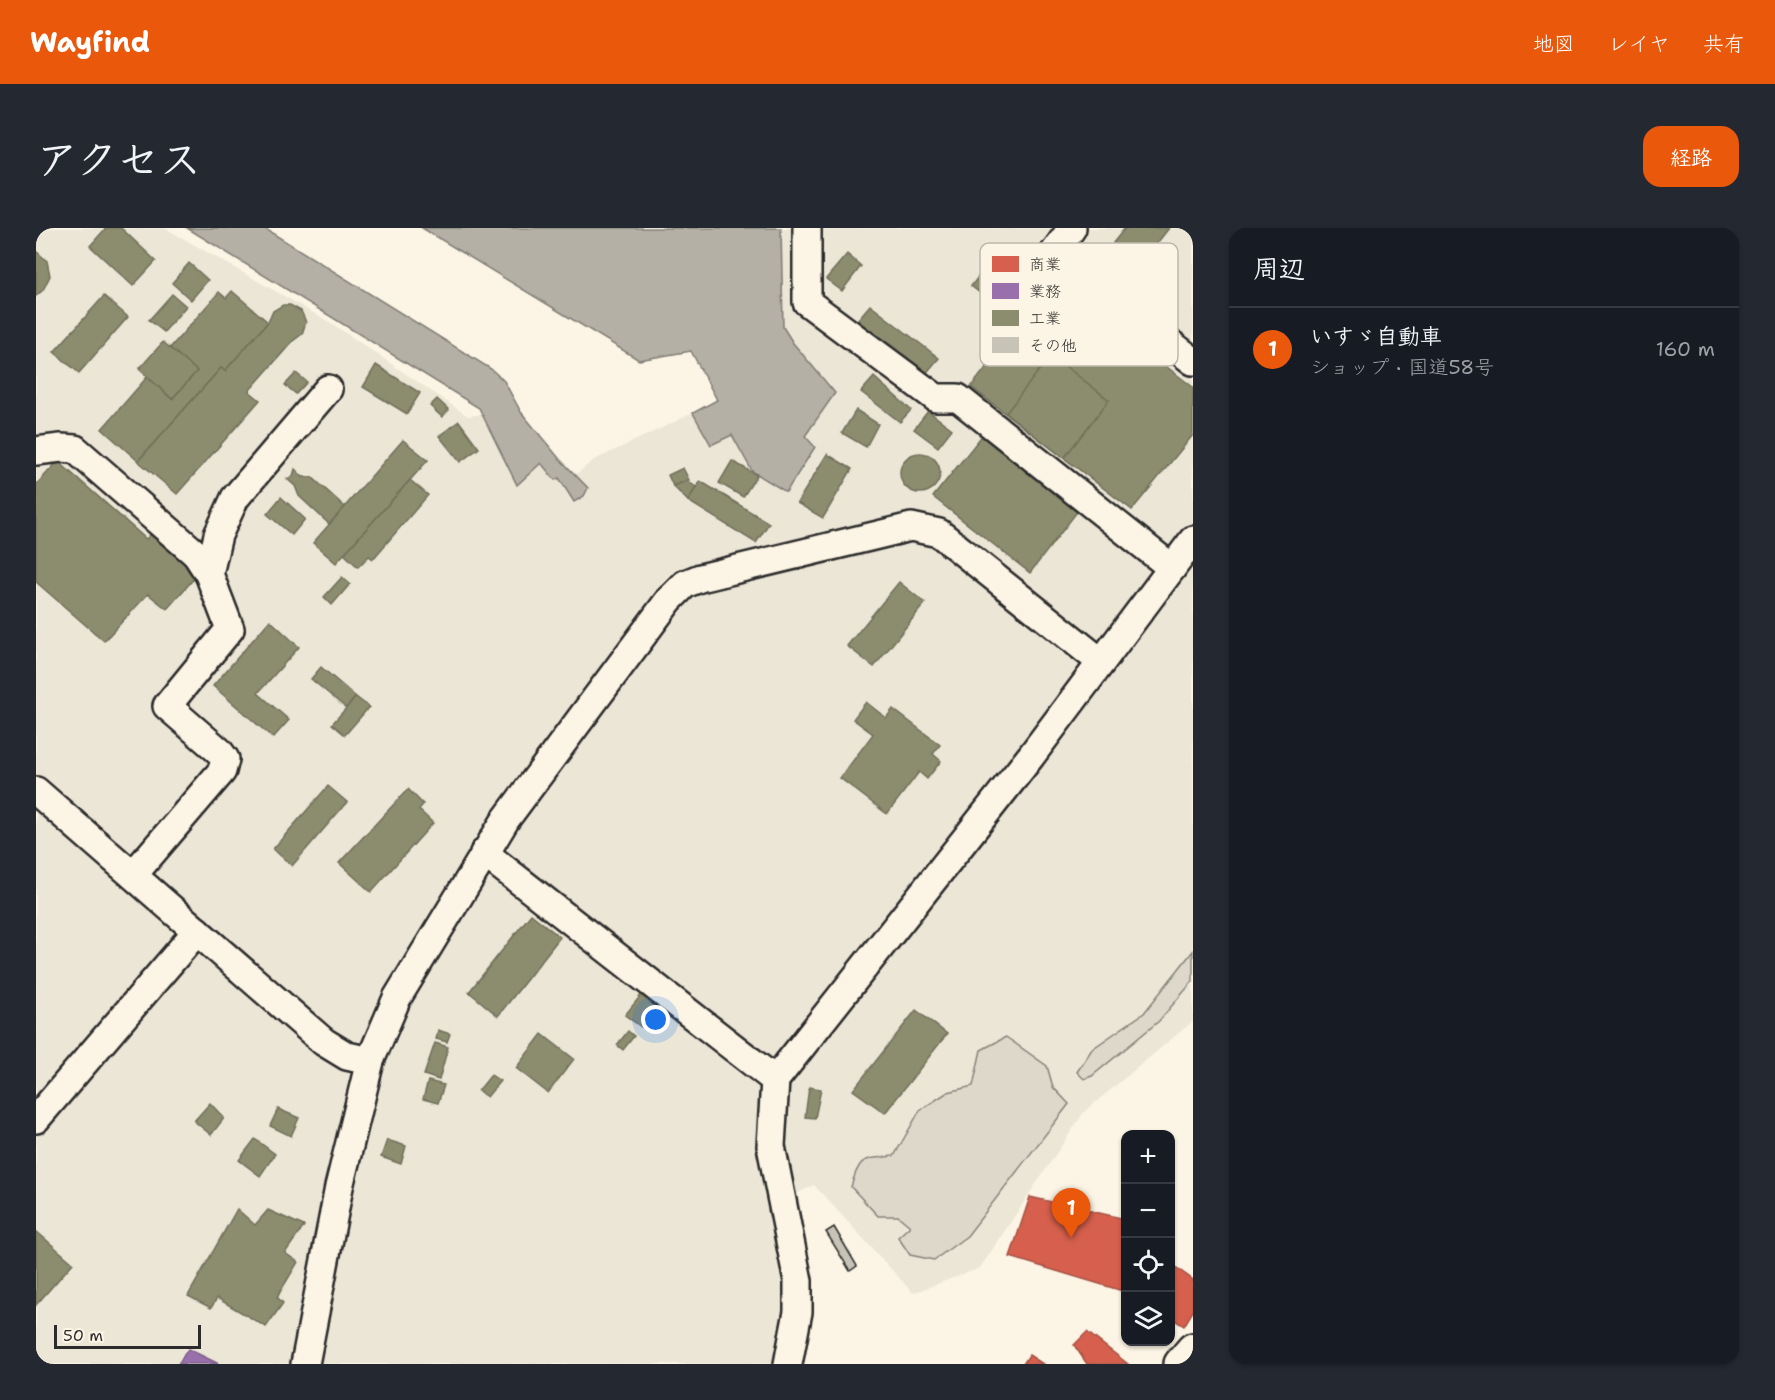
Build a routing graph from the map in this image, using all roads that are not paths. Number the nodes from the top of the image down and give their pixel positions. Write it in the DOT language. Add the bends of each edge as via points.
graph roads {
  1 [pos="807,228"];
  2 [pos="1072,228"];
  3 [pos="1061,243"];
  4 [pos="1178,349"];
  5 [pos="1193,361"];
  6 [pos="328,389"];
  7 [pos="36,451"];
  8 [pos="1193,540"];
  9 [pos="1172,568"];
  10 [pos="209,573"];
  11 [pos="1101,662"];
  12 [pos="36,791"];
  13 [pos="484,853"];
  14 [pos="133,875"];
  15 [pos="197,931"];
  16 [pos="370,1061"];
  17 [pos="775,1080"];
  18 [pos="36,1119"];
  19 [pos="1193,1350"];
  20 [pos="305,1364"];
  21 [pos="788,1364"];
  22 [pos="1180,1364"];
  1 -- 9 [label="lane" via="807,302 936,398 958,398"];
  2 -- 3 [label="lane"];
  4 -- 5 [label="lane"];
  6 -- 10 [label="lane" via="235,498 218,535"];
  7 -- 10 [label="lane" via="75,450 196,554"];
  8 -- 9 [label="lane"];
  9 -- 11 [label="lane"];
  10 -- 14 [label="lane" via="230,629 167,706 219,751 225,759 222,771"];
  11 -- 13 [label="lane" via="939,533 911,527 700,578 685,584 669,600"];
  11 -- 17 [label="lane"];
  12 -- 14 [label="lane"];
  13 -- 16 [label="lane" via="397,998"];
  13 -- 17 [label="lane"];
  14 -- 15 [label="lane"];
  15 -- 16 [label="lane" via="324,1042 347,1056"];
  15 -- 18 [label="lane"];
  16 -- 20 [label="lane" via="339,1187"];
  17 -- 21 [label="lane" via="771,1146 798,1281 798,1312"];
  19 -- 22 [label="highway"];
}
